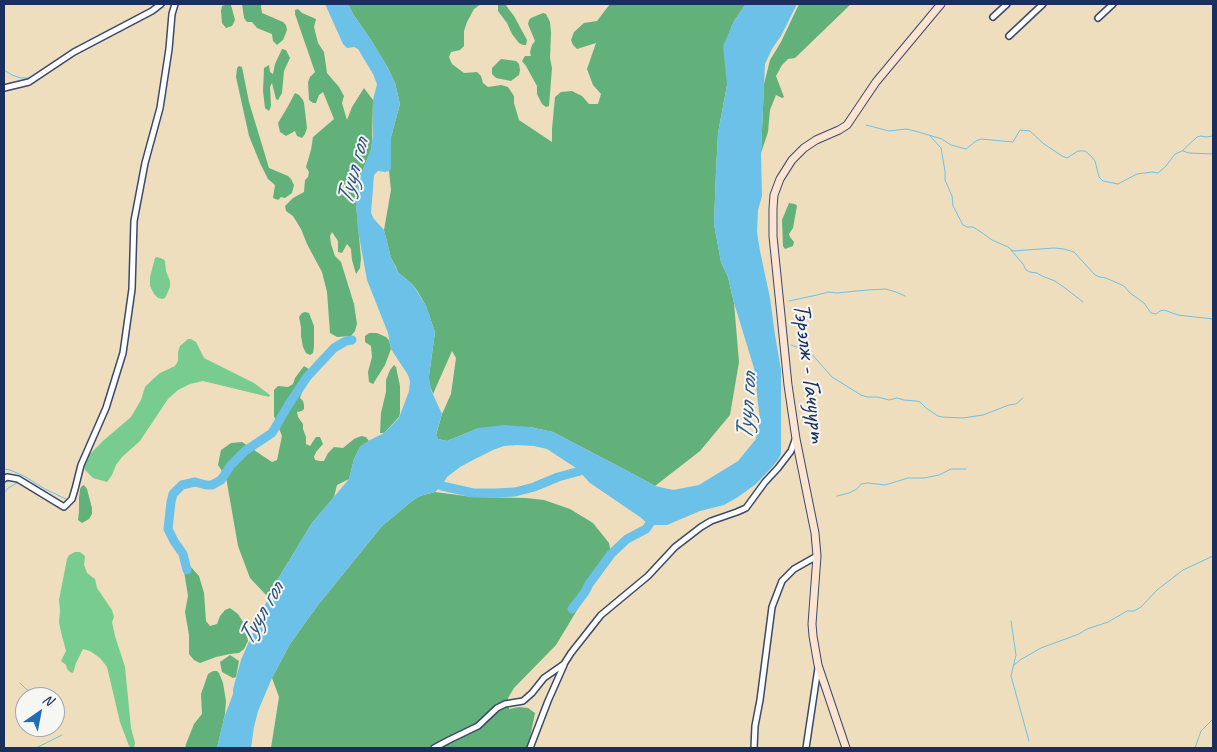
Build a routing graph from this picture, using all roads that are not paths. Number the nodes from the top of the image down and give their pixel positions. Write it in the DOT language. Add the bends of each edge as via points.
graph roads {
  1 [pos="161,4"];
  2 [pos="175,4"];
  3 [pos="941,4"];
  4 [pos="1007,4"];
  5 [pos="1043,4"];
  6 [pos="1113,4"];
  7 [pos="993,17"];
  8 [pos="1098,18"];
  9 [pos="1009,36"];
  10 [pos="4,88"];
  11 [pos="796,439"];
  12 [pos="4,479"];
  13 [pos="817,556"];
  14 [pos="564,664"];
  15 [pos="818,665"];
  16 [pos="437,747"];
  17 [pos="530,748"];
  18 [pos="754,748"];
  19 [pos="806,748"];
  20 [pos="846,748"];
  1 -- 10 [label="street" via="74,52 29,82"];
  2 -- 12 [label="street" via="160,108 134,221 132,289 123,353 106,408 81,465 76,489 64,507 18,479"];
  3 -- 11 [label="main road, Тэрэлж - Гачуурт" via="876,82 847,125 804,148 786,168 776,186 773,236"];
  4 -- 7 [label="street"];
  5 -- 9 [label="street"];
  6 -- 8 [label="street"];
  11 -- 13 [label="main road, Тэрэлж - Гачуурт"];
  11 -- 14 [label="street" via="791,451 746,508 711,521 676,547 648,576 601,615"];
  13 -- 15 [label="main road, Тэрэлж - Гачуурт" via="812,624"];
  13 -- 18 [label="street" via="794,569 782,581 772,607"];
  14 -- 16 [label="street" via="544,678 523,702 497,708 478,726"];
  14 -- 17 [label="street"];
  15 -- 19 [label="street"];
  15 -- 20 [label="main road, Тэрэлж - Гачуурт"];
}
